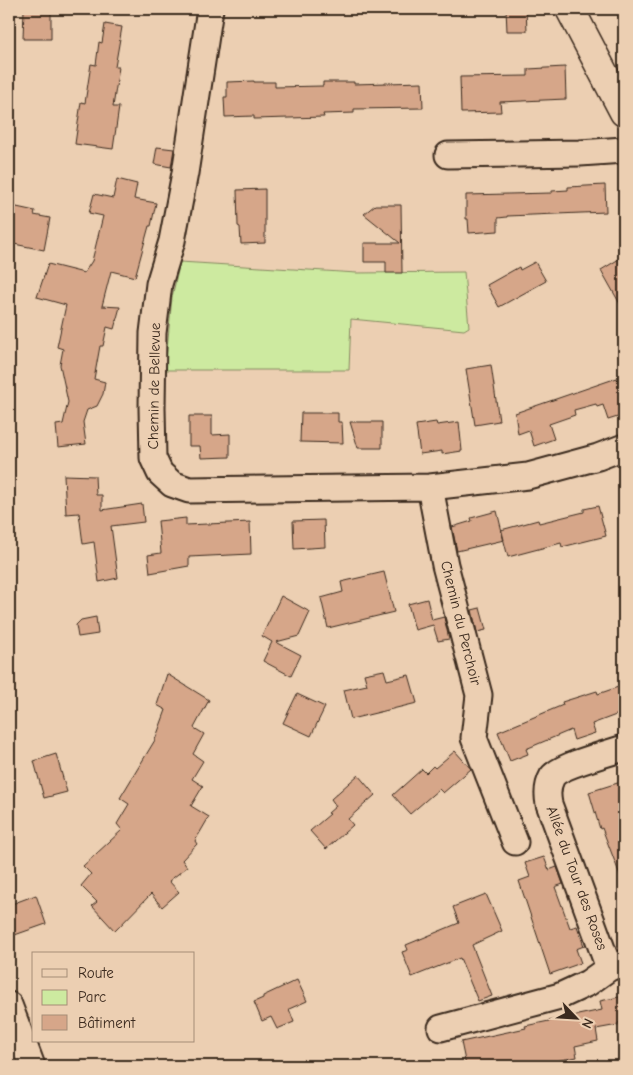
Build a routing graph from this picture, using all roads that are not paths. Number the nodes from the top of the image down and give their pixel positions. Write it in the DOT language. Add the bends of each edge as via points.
graph roads {
  1 [pos="210,9"];
  2 [pos="570,9"];
  3 [pos="617,79"];
  4 [pos="624,112"];
  5 [pos="624,150"];
  6 [pos="448,155"];
  7 [pos="624,447"];
  8 [pos="430,487"];
  9 [pos="624,748"];
  10 [pos="515,842"];
  11 [pos="617,966"];
  12 [pos="9,1006"];
  13 [pos="441,1028"];
  14 [pos="32,1066"];
  1 -- 8 [label="street, Chemin de Bellevue" via="172,241 159,284 154,323 153,458 160,473 172,484 189,490"];
  2 -- 3 [label="street"];
  3 -- 4 [label="street"];
  5 -- 6 [label="street" via="580,154"];
  7 -- 8 [label="street, Chemin de Bellevue" via="528,476"];
  8 -- 10 [label="street, Chemin du Perchoir" via="445,564 479,695 474,738"];
  9 -- 11 [label="street, Allée du Tour des Roses" via="564,768 552,776 547,791 549,804"];
  11 -- 13 [label="street" via="560,996"];
  12 -- 14 [label="street"];
}
